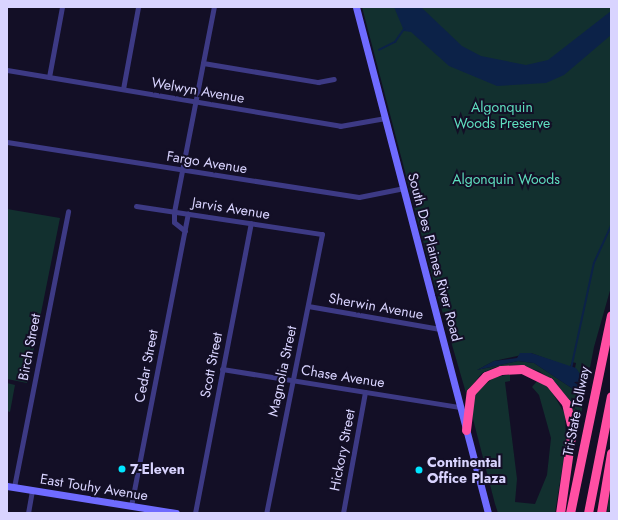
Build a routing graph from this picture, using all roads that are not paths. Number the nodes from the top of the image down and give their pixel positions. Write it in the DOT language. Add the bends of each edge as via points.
graph roads {
  1 [pos="62,7"];
  2 [pos="138,7"];
  3 [pos="214,7"];
  4 [pos="356,7"];
  5 [pos="203,63"];
  6 [pos="7,70"];
  7 [pos="49,77"];
  8 [pos="334,80"];
  9 [pos="123,89"];
  10 [pos="196,102"];
  11 [pos="385,118"];
  12 [pos="7,142"];
  13 [pos="182,170"];
  14 [pos="404,188"];
  15 [pos="136,206"];
  16 [pos="68,211"];
  17 [pos="174,212"];
  18 [pos="188,213"];
  19 [pos="251,223"];
  20 [pos="185,231"];
  21 [pos="322,234"];
  22 [pos="308,306"];
  23 [pos="611,315"];
  24 [pos="440,329"];
  25 [pos="222,369"];
  26 [pos="292,380"];
  27 [pos="365,392"];
  28 [pos="611,396"];
  29 [pos="460,407"];
  30 [pos="466,430"];
  31 [pos="611,453"];
  32 [pos="10,487"];
  33 [pos="32,490"];
  34 [pos="131,506"];
  35 [pos="28,513"];
  36 [pos="176,513"];
  37 [pos="195,513"];
  38 [pos="266,513"];
  39 [pos="343,513"];
  40 [pos="488,513"];
  41 [pos="560,513"];
  42 [pos="570,513"];
  43 [pos="588,513"];
  44 [pos="601,513"];
  1 -- 7 [label="street"];
  2 -- 9 [label="street"];
  3 -- 5 [label="street"];
  4 -- 11 [label="main road, South Des Plaines River Road"];
  5 -- 8 [label="street" via="318,82"];
  5 -- 10 [label="street"];
  6 -- 7 [label="street, Welwyn Avenue"];
  7 -- 9 [label="street, Welwyn Avenue"];
  9 -- 10 [label="street, Welwyn Avenue"];
  10 -- 11 [label="street, Welwyn Avenue" via="340,126"];
  10 -- 13 [label="street"];
  11 -- 14 [label="main road, South Des Plaines River Road"];
  12 -- 13 [label="street, Fargo Avenue"];
  13 -- 14 [label="street, Fargo Avenue" via="359,197"];
  13 -- 17 [label="street"];
  14 -- 24 [label="main road, South Des Plaines River Road"];
  15 -- 17 [label="street, Jarvis Avenue"];
  16 -- 32 [label="street, Birch Street"];
  17 -- 18 [label="street, Jarvis Avenue"];
  17 -- 20 [label="street" via="174,222"];
  18 -- 19 [label="street, Jarvis Avenue"];
  18 -- 20 [label="street, Cedar Street"];
  19 -- 21 [label="street, Jarvis Avenue"];
  19 -- 25 [label="street, Scott Street"];
  20 -- 34 [label="street, Cedar Street"];
  21 -- 22 [label="street, Magnolia Street"];
  22 -- 24 [label="street, Sherwin Avenue"];
  22 -- 26 [label="street, Magnolia Street"];
  23 -- 42 [label="highway, Tri-State Tollway"];
  24 -- 29 [label="main road, South Des Plaines River Road"];
  25 -- 26 [label="street, Chase Avenue"];
  25 -- 37 [label="street, Scott Street"];
  26 -- 27 [label="street, Chase Avenue"];
  26 -- 38 [label="street, Magnolia Street"];
  27 -- 29 [label="street, Chase Avenue"];
  27 -- 39 [label="street, Hickory Street"];
  28 -- 43 [label="highway"];
  29 -- 30 [label="main road, South Des Plaines River Road"];
  30 -- 40 [label="main road, South Des Plaines River Road"];
  30 -- 41 [label="highway" via="471,392 486,376 501,370 522,369 549,382 562,395 571,418 571,450"];
  31 -- 44 [label="highway"];
  32 -- 33 [label="main road, East Touhy Avenue"];
  33 -- 34 [label="main road, East Touhy Avenue"];
  33 -- 35 [label="street"];
  34 -- 36 [label="main road, East Touhy Avenue"];
}
